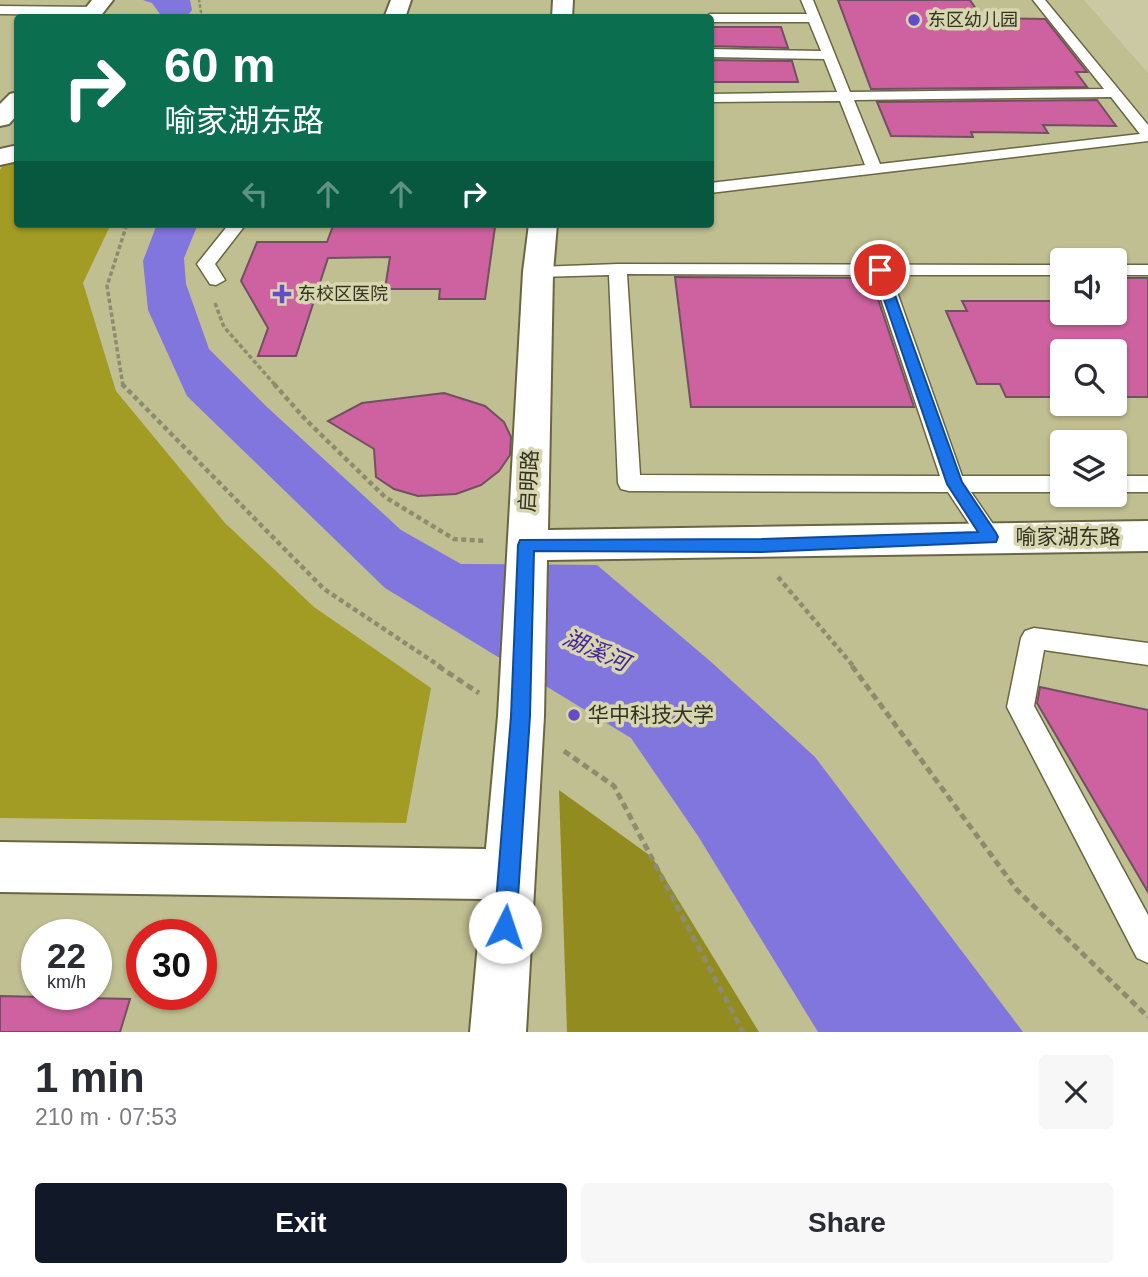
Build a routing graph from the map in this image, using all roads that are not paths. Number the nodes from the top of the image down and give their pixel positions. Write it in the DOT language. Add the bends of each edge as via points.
graph roads {
  1 [pos="807,0"];
  2 [pos="1039,0"];
  3 [pos="97,7"];
  4 [pos="0,10"];
  5 [pos="714,18"];
  6 [pos="814,18"];
  7 [pos="714,53"];
  8 [pos="828,55"];
  9 [pos="1113,93"];
  10 [pos="843,97"];
  11 [pos="714,98"];
  12 [pos="14,103"];
  13 [pos="0,119"];
  14 [pos="1148,135"];
  15 [pos="874,169"];
  16 [pos="714,188"];
  17 [pos="235,228"];
  18 [pos="542,228"];
  19 [pos="618,269"];
  20 [pos="880,270"];
  21 [pos="1050,270"];
  22 [pos="1127,270"];
  23 [pos="1148,270"];
  24 [pos="538,272"];
  25 [pos="216,280"];
  26 [pos="954,484"];
  27 [pos="1050,484"];
  28 [pos="1127,484"];
  29 [pos="1148,484"];
  30 [pos="1148,536"];
  31 [pos="990,537"];
  32 [pos="526,546"];
  33 [pos="1148,654"];
  34 [pos="0,867"];
  35 [pos="509,874"];
  36 [pos="1148,947"];
  37 [pos="498,1032"];
  1 -- 6 [label="lane"];
  2 -- 9 [label="lane"];
  3 -- 4 [label="lane"];
  5 -- 6 [label="lane"];
  6 -- 8 [label="lane"];
  7 -- 8 [label="lane"];
  8 -- 10 [label="lane"];
  9 -- 10 [label="lane"];
  9 -- 14 [label="lane"];
  10 -- 11 [label="lane"];
  10 -- 15 [label="lane"];
  12 -- 13 [label="street"];
  14 -- 15 [label="lane"];
  15 -- 16 [label="lane"];
  17 -- 25 [label="lane" via="206,264"];
  18 -- 24 [label="street, 启明路"];
  19 -- 20 [label="lane"];
  19 -- 24 [label="lane"];
  19 -- 26 [label="lane" via="629,483"];
  20 -- 21 [label="lane"];
  20 -- 26 [label="lane"];
  22 -- 23 [label="lane"];
  24 -- 32 [label="street, 启明路"];
  26 -- 27 [label="lane"];
  26 -- 31 [label="lane"];
  28 -- 29 [label="lane"];
  30 -- 31 [label="street, 喻家湖东路"];
  31 -- 32 [label="street, 喻家湖东路" via="762,545"];
  32 -- 35 [label="street, 启明路"];
  33 -- 36 [label="lane" via="1034,638 1020,707"];
  34 -- 35 [label="street"];
  35 -- 37 [label="street, 启明路"];
}
